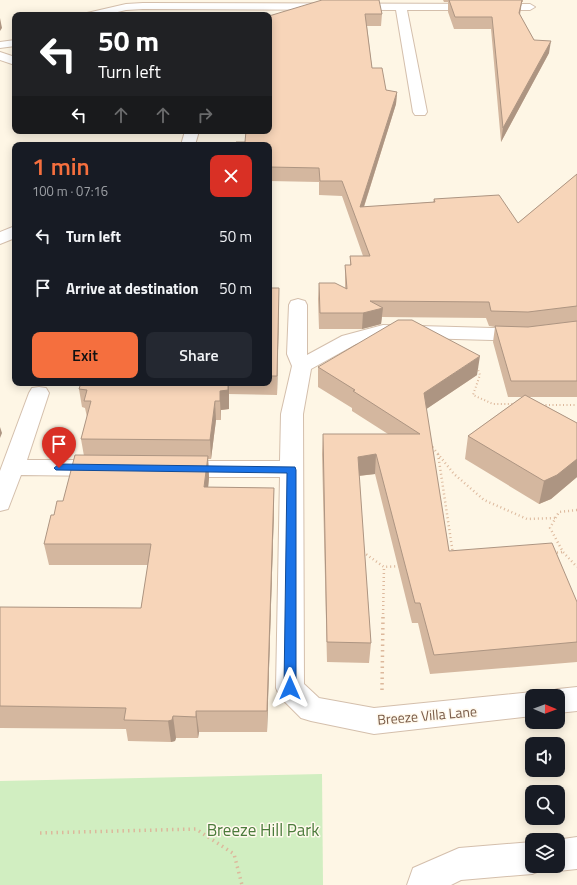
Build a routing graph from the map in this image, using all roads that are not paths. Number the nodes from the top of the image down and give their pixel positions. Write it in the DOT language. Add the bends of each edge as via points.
graph roads {
  1 [pos="127,3"];
  2 [pos="401,7"];
  3 [pos="530,7"];
  4 [pos="100,12"];
  5 [pos="12,43"];
  6 [pos="0,45"];
  7 [pos="0,56"];
  8 [pos="12,61"];
  9 [pos="420,112"];
  10 [pos="12,233"];
  11 [pos="0,239"];
  12 [pos="298,305"];
  13 [pos="577,329"];
  14 [pos="302,366"];
  15 [pos="39,393"];
  16 [pos="12,467"];
  17 [pos="124,468"];
  18 [pos="156,468"];
  19 [pos="291,470"];
  20 [pos="0,503"];
  21 [pos="577,699"];
  22 [pos="565,700"];
  23 [pos="525,705"];
  24 [pos="577,854"];
  25 [pos="565,855"];
  26 [pos="525,859"];
  27 [pos="424,885"];
  1 -- 2 [label="street"];
  1 -- 4 [label="street"];
  2 -- 3 [label="street"];
  2 -- 9 [label="street"];
  5 -- 6 [label="street"];
  7 -- 8 [label="street"];
  10 -- 11 [label="street"];
  12 -- 14 [label="street" via="297,354"];
  13 -- 14 [label="street" via="525,335 383,331 349,340"];
  14 -- 19 [label="street, Breeze Villa Lane" via="292,414"];
  15 -- 16 [label="street"];
  16 -- 17 [label="street"];
  16 -- 20 [label="street"];
  18 -- 19 [label="street"];
  19 -- 23 [label="street, Breeze Villa Lane" via="290,688 311,709 374,721"];
  21 -- 22 [label="street"];
  24 -- 25 [label="street"];
  26 -- 27 [label="street" via="459,864 425,880"];
}
